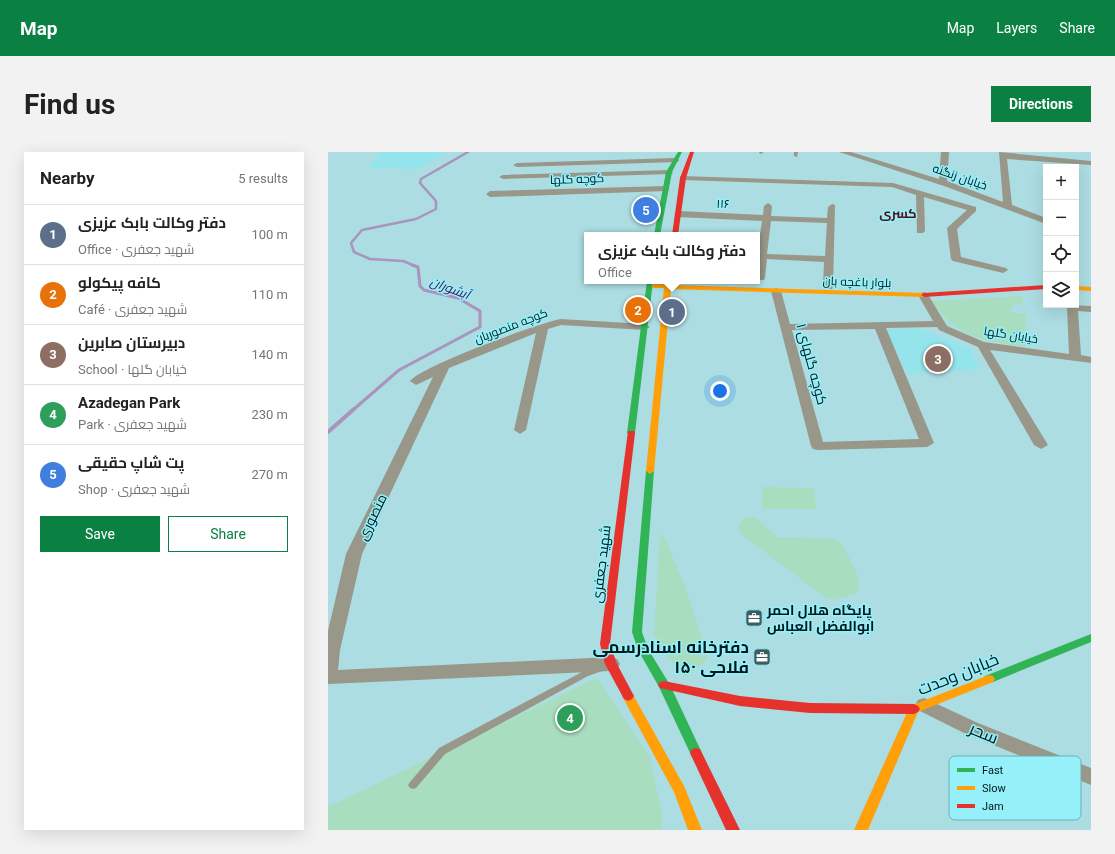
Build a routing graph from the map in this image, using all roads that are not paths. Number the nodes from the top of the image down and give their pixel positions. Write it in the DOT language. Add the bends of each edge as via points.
graph roads {
  1 [pos="692,152"];
  2 [pos="843,152"];
  3 [pos="945,152"];
  4 [pos="1058,152"];
  5 [pos="1003,154"];
  6 [pos="677,156"];
  7 [pos="1091,163"];
  8 [pos="1061,164"];
  9 [pos="517,165"];
  10 [pos="669,172"];
  11 [pos="503,177"];
  12 [pos="683,178"];
  13 [pos="943,182"];
  14 [pos="665,189"];
  15 [pos="920,192"];
  16 [pos="490,194"];
  17 [pos="768,206"];
  18 [pos="832,207"];
  19 [pos="1008,207"];
  20 [pos="678,214"];
  21 [pos="767,219"];
  22 [pos="1043,220"];
  23 [pos="831,221"];
  24 [pos="920,230"];
  25 [pos="658,232"];
  26 [pos="675,232"];
  27 [pos="760,256"];
  28 [pos="829,259"];
  29 [pos="1003,270"];
  30 [pos="760,278"];
  31 [pos="649,284"];
  32 [pos="668,284"];
  33 [pos="681,284"];
  34 [pos="760,284"];
  35 [pos="828,287"];
  36 [pos="1043,287"];
  37 [pos="1043,287"];
  38 [pos="1079,288"];
  39 [pos="1091,288"];
  40 [pos="776,291"];
  41 [pos="923,295"];
  42 [pos="1091,309"];
  43 [pos="941,324"];
  44 [pos="879,325"];
  45 [pos="543,327"];
  46 [pos="645,327"];
  47 [pos="786,327"];
  48 [pos="982,345"];
  49 [pos="1075,357"];
  50 [pos="1091,360"];
  51 [pos="444,366"];
  52 [pos="416,381"];
  53 [pos="520,430"];
  54 [pos="1042,445"];
  55 [pos="1091,638"];
  56 [pos="611,664"];
  57 [pos="664,686"];
  58 [pos="919,707"];
  59 [pos="1040,756"];
  60 [pos="1081,773"];
  61 [pos="1091,777"];
  62 [pos="413,785"];
  63 [pos="680,790"];
  64 [pos="681,822"];
  65 [pos="695,830"];
  66 [pos="734,830"];
  67 [pos="861,830"];
  1 -- 12 [label="main road"];
  2 -- 13 [label="street, خیابان زنگنه" via="884,162"];
  3 -- 13 [label="street"];
  4 -- 8 [label="street"];
  5 -- 8 [label="street"];
  5 -- 19 [label="street"];
  6 -- 9 [label="street"];
  6 -- 10 [label="main road"];
  7 -- 8 [label="street"];
  10 -- 11 [label="street"];
  10 -- 14 [label="main road"];
  12 -- 15 [label="street" via="893,185"];
  12 -- 20 [label="main road"];
  13 -- 19 [label="street, خیابان زنگنه"];
  14 -- 16 [label="street, کوچه گلها"];
  14 -- 25 [label="main road"];
  15 -- 24 [label="street"];
  15 -- 29 [label="street" via="973,209 952,228 956,259"];
  17 -- 21 [label="street"];
  18 -- 23 [label="street"];
  19 -- 22 [label="street, خیابان زنگنه"];
  20 -- 21 [label="street, ۱۱۶"];
  20 -- 26 [label="main road"];
  21 -- 23 [label="street, ۱۱۶"];
  21 -- 27 [label="street"];
  23 -- 28 [label="street"];
  27 -- 28 [label="street"];
  27 -- 30 [label="street"];
  28 -- 35 [label="street"];
  31 -- 32 [label="main road, بلوار باغچه بان"];
  31 -- 46 [label="main road, شهید جعفری"];
  32 -- 33 [label="main road, بلوار باغچه بان"];
  32 -- 57 [label="main road" via="637,632 643,650"];
  33 -- 40 [label="main road, بلوار باغچه بان"];
  34 -- 35 [label="main road, بلوار باغچه بان"];
  35 -- 36 [label="main road, بلوار باغچه بان"];
  37 -- 41 [label="main road, بلوار باغچه بان"];
  38 -- 39 [label="main road"];
  40 -- 41 [label="main road, بلوار باغچه بان"];
  40 -- 47 [label="street, کوچه گلهای ۱"];
  41 -- 43 [label="street, خیابان گلها"];
  42 -- 49 [label="street" via="1072,307"];
  43 -- 44 [label="street"];
  43 -- 48 [label="street, خیابان گلها" via="943,328"];
  44 -- 47 [label="street"];
  44 -- 47 [label="street, کوچه گلهای ۱" via="927,443 818,446"];
  45 -- 46 [label="street, کوچه منصوریان" via="560,322"];
  45 -- 51 [label="street, کوچه منصوریان"];
  45 -- 53 [label="street"];
  46 -- 56 [label="main road, شهید جعفری" via="605,644"];
  48 -- 49 [label="street, خیابان گلها"];
  48 -- 54 [label="street"];
  49 -- 50 [label="street, خیابان گلها"];
  51 -- 52 [label="street, کوچه منصوریان"];
  51 -- 56 [label="street, منصوری" via="354,554 332,650 330,677"];
  55 -- 58 [label="main road, خیابان وحدت"];
  56 -- 62 [label="lane" via="585,674 442,751"];
  56 -- 63 [label="main road, شهید جعفری"];
  57 -- 58 [label="main road" via="740,701 802,707"];
  57 -- 66 [label="main road"];
  58 -- 59 [label="street, سحر"];
  58 -- 67 [label="main road, خیابان وحدت"];
  60 -- 61 [label="street, سحر"];
  63 -- 64 [label="main road"];
  63 -- 65 [label="main road, شهید جعفری"];
}
